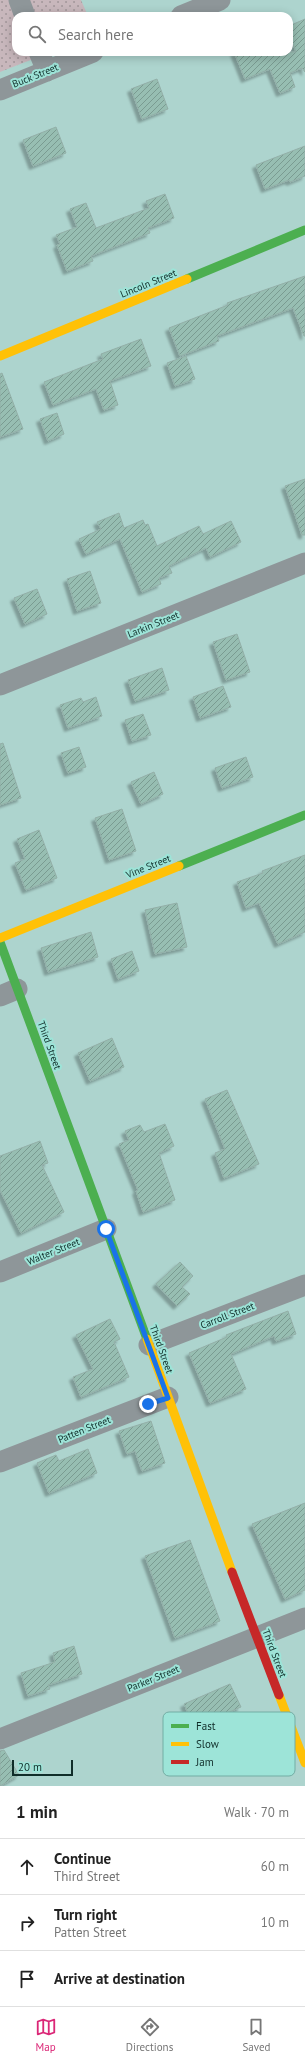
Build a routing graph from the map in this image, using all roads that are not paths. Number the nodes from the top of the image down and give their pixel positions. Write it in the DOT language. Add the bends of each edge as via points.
graph roads {
  1 [pos="19,0"];
  2 [pos="211,2"];
  3 [pos="24,12"];
  4 [pos="190,12"];
  5 [pos="71,56"];
  6 [pos="43,61"];
  7 [pos="0,90"];
  8 [pos="305,230"];
  9 [pos="0,356"];
  10 [pos="305,563"];
  11 [pos="0,685"];
  12 [pos="305,815"];
  13 [pos="0,938"];
  14 [pos="0,942"];
  15 [pos="9,992"];
  16 [pos="106,1229"];
  17 [pos="0,1272"];
  18 [pos="305,1285"];
  19 [pos="149,1345"];
  20 [pos="168,1398"];
  21 [pos="0,1462"];
  22 [pos="305,1618"];
  23 [pos="257,1637"];
  24 [pos="286,1712"];
  25 [pos="295,1737"];
  26 [pos="0,1739"];
  27 [pos="305,1763"];
  1 -- 3 [label="street"];
  2 -- 4 [label="street"];
  5 -- 6 [label="street, Buck Street"];
  6 -- 7 [label="street, Buck Street"];
  8 -- 9 [label="street, Lincoln Street"];
  10 -- 11 [label="street, Larkin Street"];
  12 -- 13 [label="street, Vine Street"];
  14 -- 15 [label="street, Third Street"];
  15 -- 16 [label="street, Third Street"];
  16 -- 17 [label="street, Walter Street"];
  16 -- 19 [label="street, Third Street"];
  18 -- 19 [label="street, Carroll Street"];
  19 -- 20 [label="street, Third Street"];
  20 -- 21 [label="street, Patten Street"];
  20 -- 23 [label="street, Third Street"];
  22 -- 23 [label="street, Parker Street"];
  23 -- 24 [label="street, Third Street"];
  23 -- 26 [label="street, Parker Street"];
  25 -- 27 [label="street, Third Street"];
}
